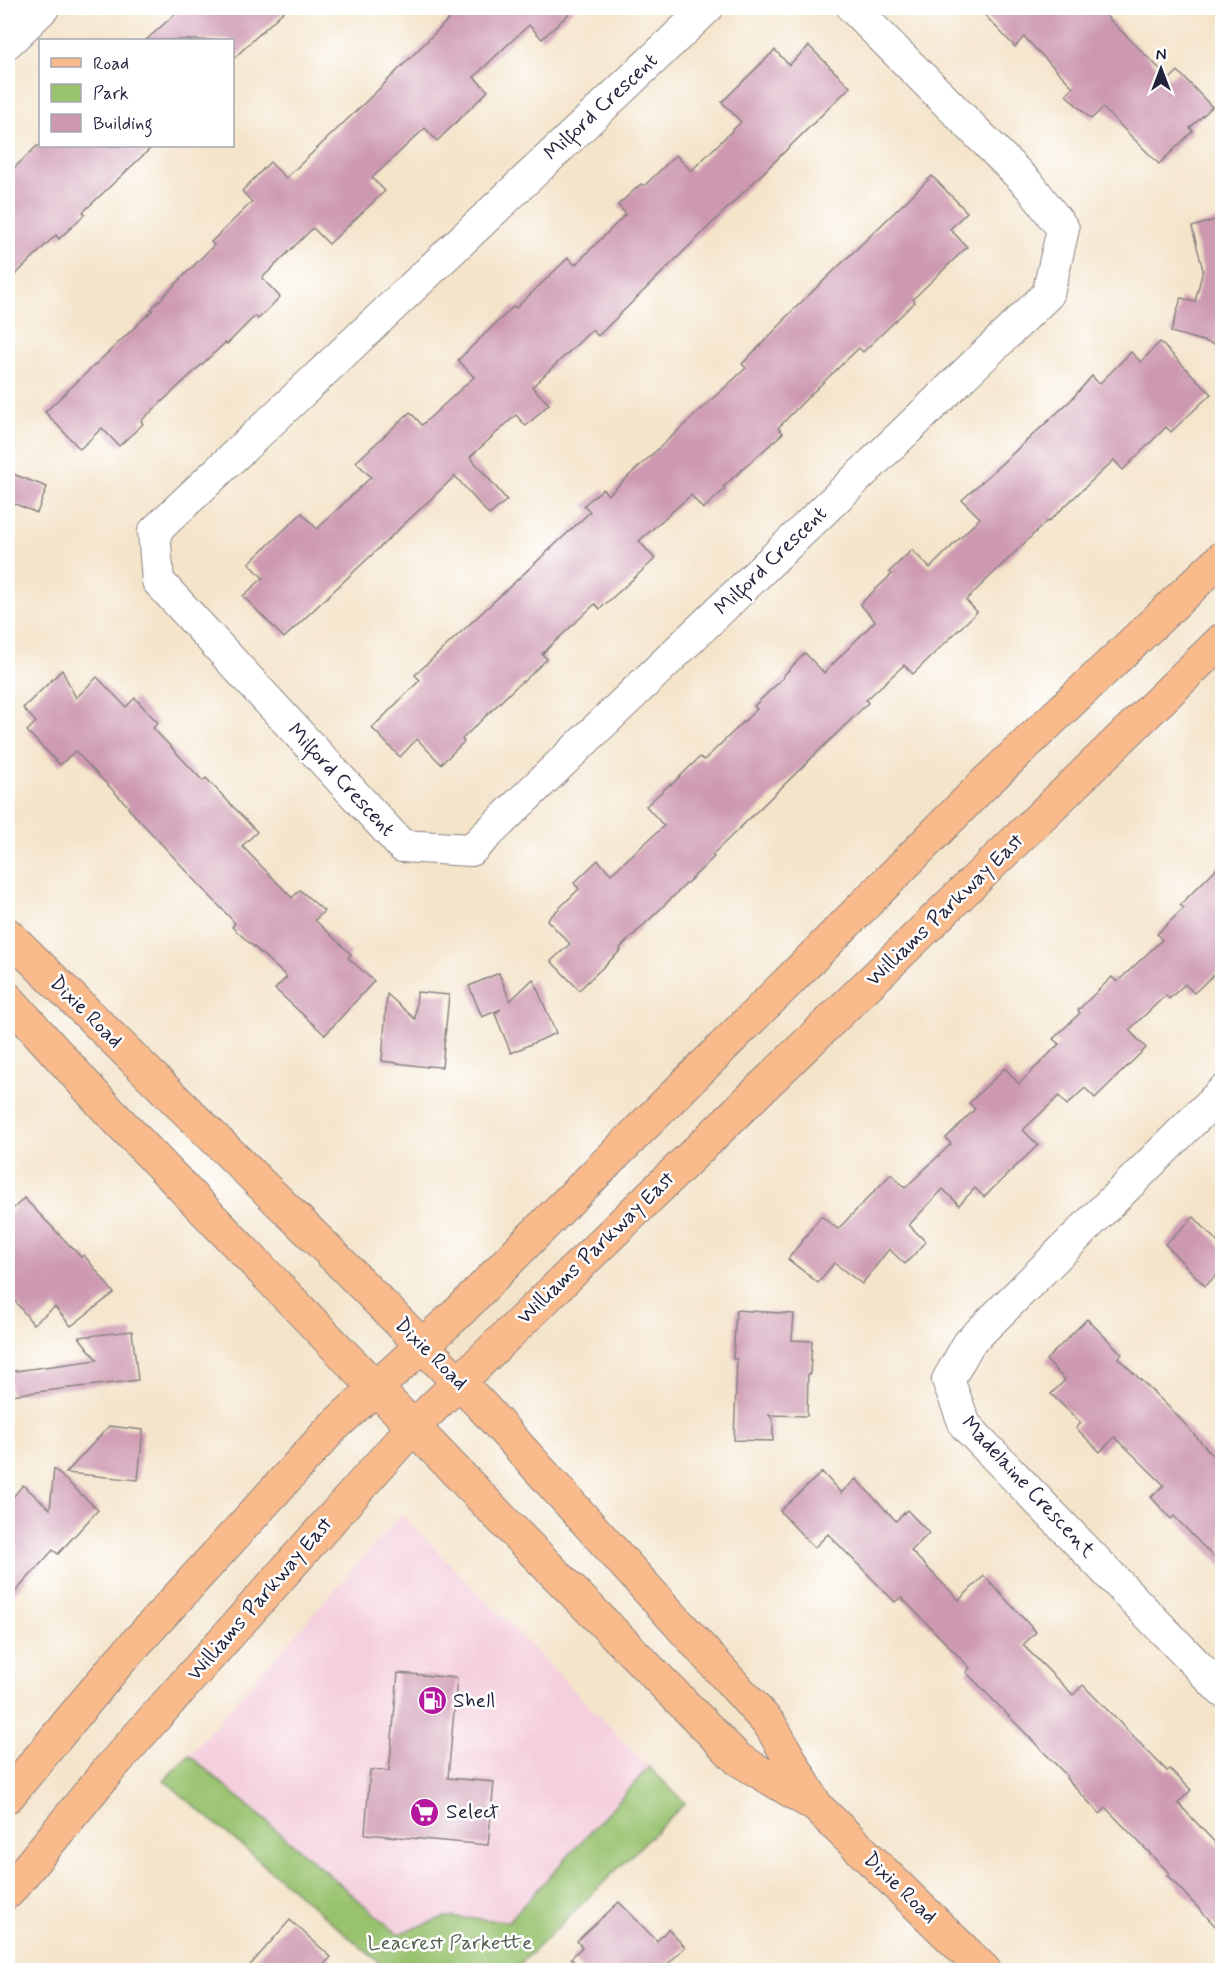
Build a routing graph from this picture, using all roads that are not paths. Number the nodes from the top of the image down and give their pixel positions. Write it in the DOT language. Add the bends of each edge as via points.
graph roads {
  1 [pos="43,8"];
  2 [pos="707,8"];
  3 [pos="853,8"];
  4 [pos="8,42"];
  5 [pos="1222,558"];
  6 [pos="1222,640"];
  7 [pos="8,934"];
  8 [pos="8,999"];
  9 [pos="1222,1092"];
  10 [pos="422,1346"];
  11 [pos="458,1383"];
  12 [pos="375,1388"];
  13 [pos="413,1427"];
  14 [pos="1222,1691"];
  15 [pos="8,1796"];
  16 [pos="816,1806"];
  17 [pos="8,1892"];
  18 [pos="984,1971"];
  1 -- 4 [label="street"];
  2 -- 3 [label="street, Milford Crescent" via="154,532 158,581 402,846 471,850 1048,294 1063,229 1031,187"];
  5 -- 10 [label="main road" via="984,784"];
  6 -- 11 [label="main road, Williams Parkway East"];
  7 -- 10 [label="main road, Dixie Road"];
  8 -- 12 [label="main road, Dixie Road" via="107,1109"];
  9 -- 14 [label="street, Madelaine Crescent" via="969,1343 948,1380 965,1425"];
  10 -- 11 [label="main road, Dixie Road"];
  10 -- 12 [label="main road"];
  11 -- 13 [label="main road, Williams Parkway East"];
  11 -- 16 [label="main road, Dixie Road" via="771,1726"];
  12 -- 13 [label="main road, Dixie Road"];
  12 -- 15 [label="main road" via="288,1475 124,1657"];
  13 -- 16 [label="main road, Dixie Road" via="738,1759"];
  13 -- 17 [label="main road, Williams Parkway East" via="111,1767"];
  16 -- 18 [label="main road, Dixie Road"];
}
